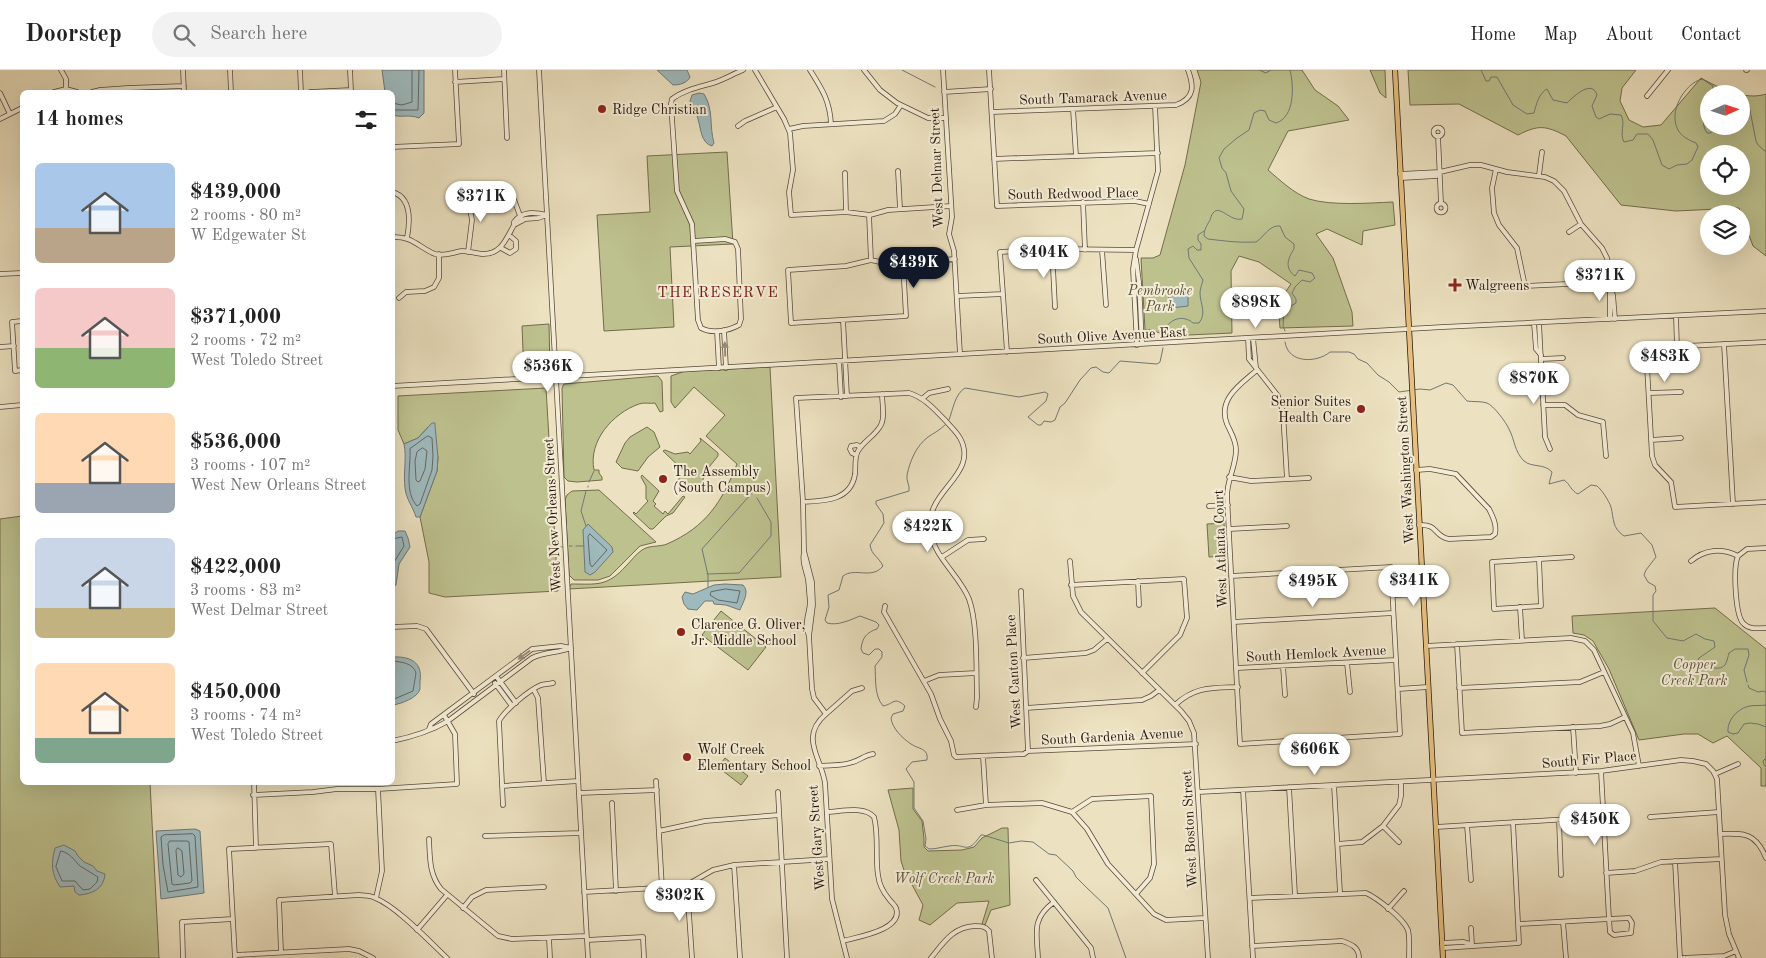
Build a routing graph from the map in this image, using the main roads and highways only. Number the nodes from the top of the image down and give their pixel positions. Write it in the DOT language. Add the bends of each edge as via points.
graph roads {
  1 [pos="1395,70"];
  2 [pos="1443,958"];
  1 -- 2 [label="main road, West Washington Street"];
}
